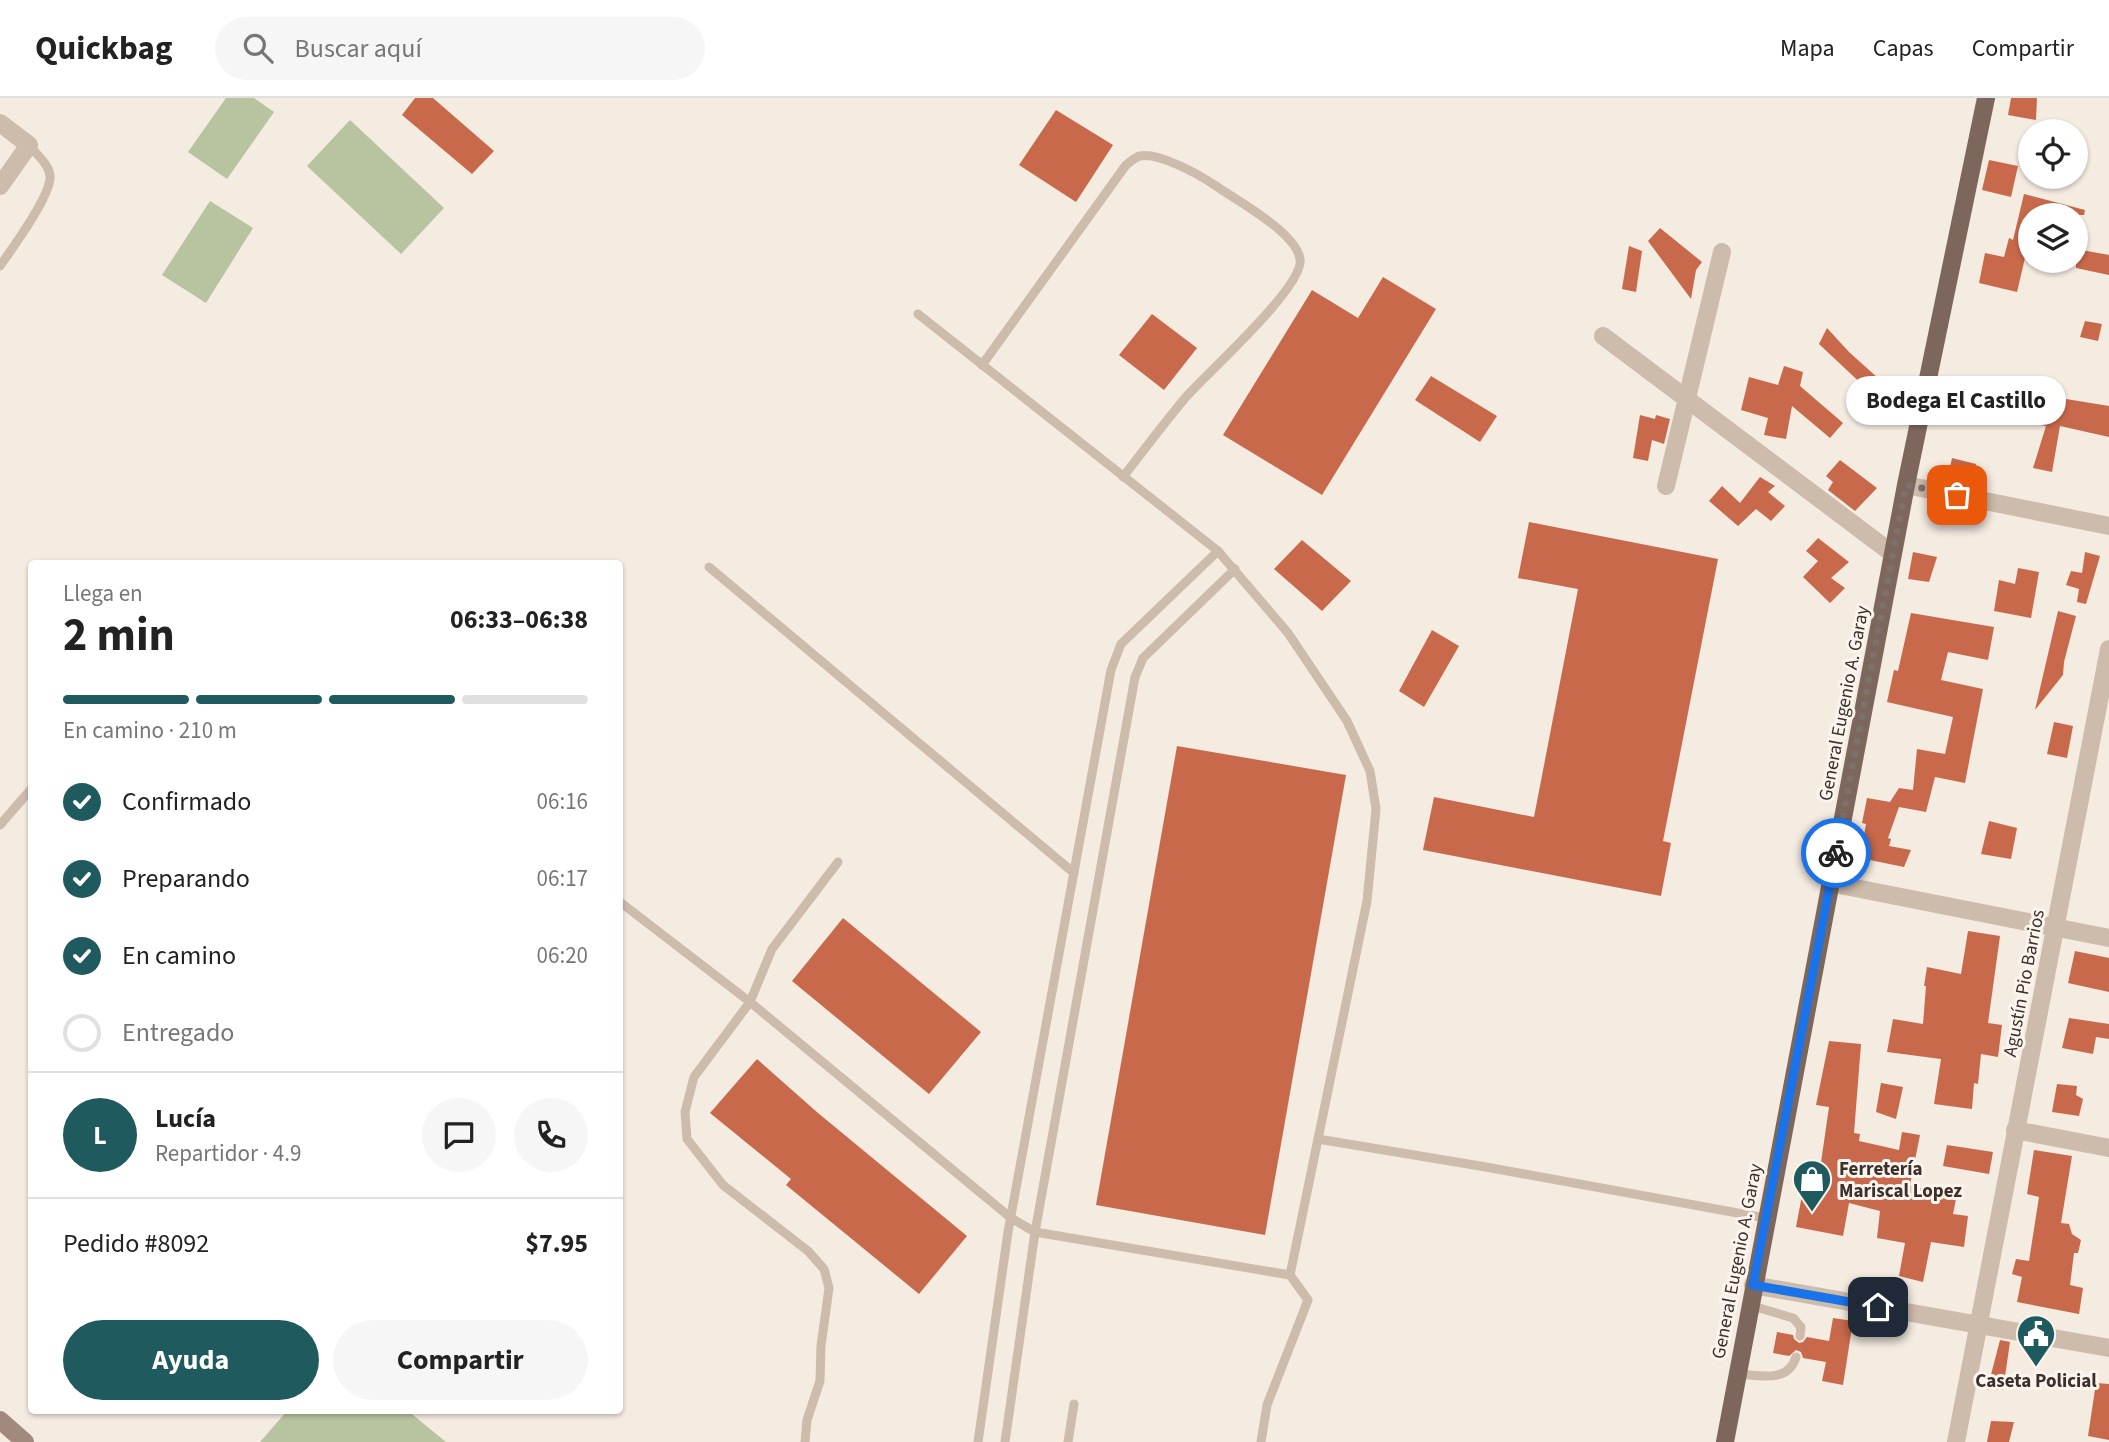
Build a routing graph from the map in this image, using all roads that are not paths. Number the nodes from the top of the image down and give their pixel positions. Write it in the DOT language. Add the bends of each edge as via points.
graph roads {
  1 [pos="1986,98"];
  2 [pos="0,123"];
  3 [pos="29,145"];
  4 [pos="0,186"];
  5 [pos="1722,252"];
  6 [pos="0,266"];
  7 [pos="918,314"];
  8 [pos="1603,336"];
  9 [pos="982,365"];
  10 [pos="1688,400"];
  11 [pos="1124,477"];
  12 [pos="1906,485"];
  13 [pos="1666,486"];
  14 [pos="2109,526"];
  15 [pos="1218,551"];
  16 [pos="1893,554"];
  17 [pos="709,567"];
  18 [pos="1235,569"];
  19 [pos="2109,649"];
  20 [pos="2101,733"];
  21 [pos="28,793"];
  22 [pos="0,825"];
  23 [pos="838,862"];
  24 [pos="1074,873"];
  25 [pos="1830,883"];
  26 [pos="623,904"];
  27 [pos="2055,927"];
  28 [pos="2109,938"];
  29 [pos="750,1002"];
  30 [pos="2015,1130"];
  31 [pos="1318,1139"];
  32 [pos="2109,1148"];
  33 [pos="1011,1218"];
  34 [pos="1765,1218"];
  35 [pos="1035,1232"];
  36 [pos="1290,1275"];
  37 [pos="1753,1285"];
  38 [pos="1749,1304"];
  39 [pos="1978,1324"];
  40 [pos="1800,1336"];
  41 [pos="2109,1348"];
  42 [pos="1796,1357"];
  43 [pos="1737,1374"];
  44 [pos="1074,1404"];
  45 [pos="0,1420"];
  46 [pos="25,1442"];
  47 [pos="805,1442"];
  48 [pos="978,1442"];
  49 [pos="1005,1442"];
  50 [pos="1068,1442"];
  51 [pos="1261,1442"];
  52 [pos="1724,1442"];
  53 [pos="1956,1442"];
  1 -- 12 [label="main road, General Eugenio A. Garay"];
  2 -- 3 [label="street"];
  3 -- 4 [label="street"];
  3 -- 6 [label="lane" via="51,178 47,193"];
  5 -- 10 [label="street"];
  7 -- 9 [label="lane"];
  8 -- 10 [label="street"];
  9 -- 11 [label="lane"];
  9 -- 11 [label="lane" via="1126,165 1139,156 1192,170 1274,226 1296,246 1301,262 1296,278 1241,343 1187,396"];
  10 -- 13 [label="street"];
  10 -- 16 [label="street"];
  11 -- 15 [label="lane"];
  12 -- 14 [label="street"];
  12 -- 16 [label="main road, General Eugenio A. Garay"];
  15 -- 18 [label="lane"];
  15 -- 24 [label="lane" via="1121,644 1111,670"];
  16 -- 25 [label="main road, General Eugenio A. Garay"];
  17 -- 24 [label="lane"];
  18 -- 31 [label="lane" via="1288,633 1347,721 1370,771 1376,809 1367,901"];
  18 -- 35 [label="lane" via="1143,658 1135,677"];
  19 -- 20 [label="street, Agustín Pio Barrios"];
  20 -- 27 [label="street, Agustín Pio Barrios"];
  21 -- 22 [label="lane"];
  23 -- 29 [label="lane" via="772,949"];
  24 -- 33 [label="lane"];
  25 -- 27 [label="street"];
  25 -- 34 [label="main road, General Eugenio A. Garay"];
  26 -- 29 [label="lane"];
  27 -- 28 [label="street"];
  27 -- 30 [label="street, Agustín Pio Barrios"];
  29 -- 33 [label="lane"];
  29 -- 47 [label="lane" via="694,1077 685,1112 687,1139 723,1185 808,1251 824,1269 829,1288 820,1381"];
  30 -- 32 [label="street"];
  30 -- 39 [label="street, Agustín Pio Barrios"];
  31 -- 34 [label="lane"];
  31 -- 36 [label="lane"];
  33 -- 35 [label="lane"];
  33 -- 48 [label="lane"];
  34 -- 37 [label="main road, General Eugenio A. Garay"];
  35 -- 36 [label="lane"];
  35 -- 49 [label="lane"];
  36 -- 51 [label="lane" via="1308,1300 1268,1405"];
  37 -- 38 [label="main road, General Eugenio A. Garay"];
  37 -- 39 [label="street"];
  38 -- 40 [label="lane" via="1793,1318 1801,1327"];
  38 -- 43 [label="main road, General Eugenio A. Garay"];
  39 -- 41 [label="street"];
  39 -- 53 [label="street, Agustín Pio Barrios"];
  42 -- 43 [label="lane" via="1794,1364 1775,1377"];
  43 -- 52 [label="main road, General Eugenio A. Garay"];
  44 -- 50 [label="lane"];
  45 -- 46 [label="main road"];
}
